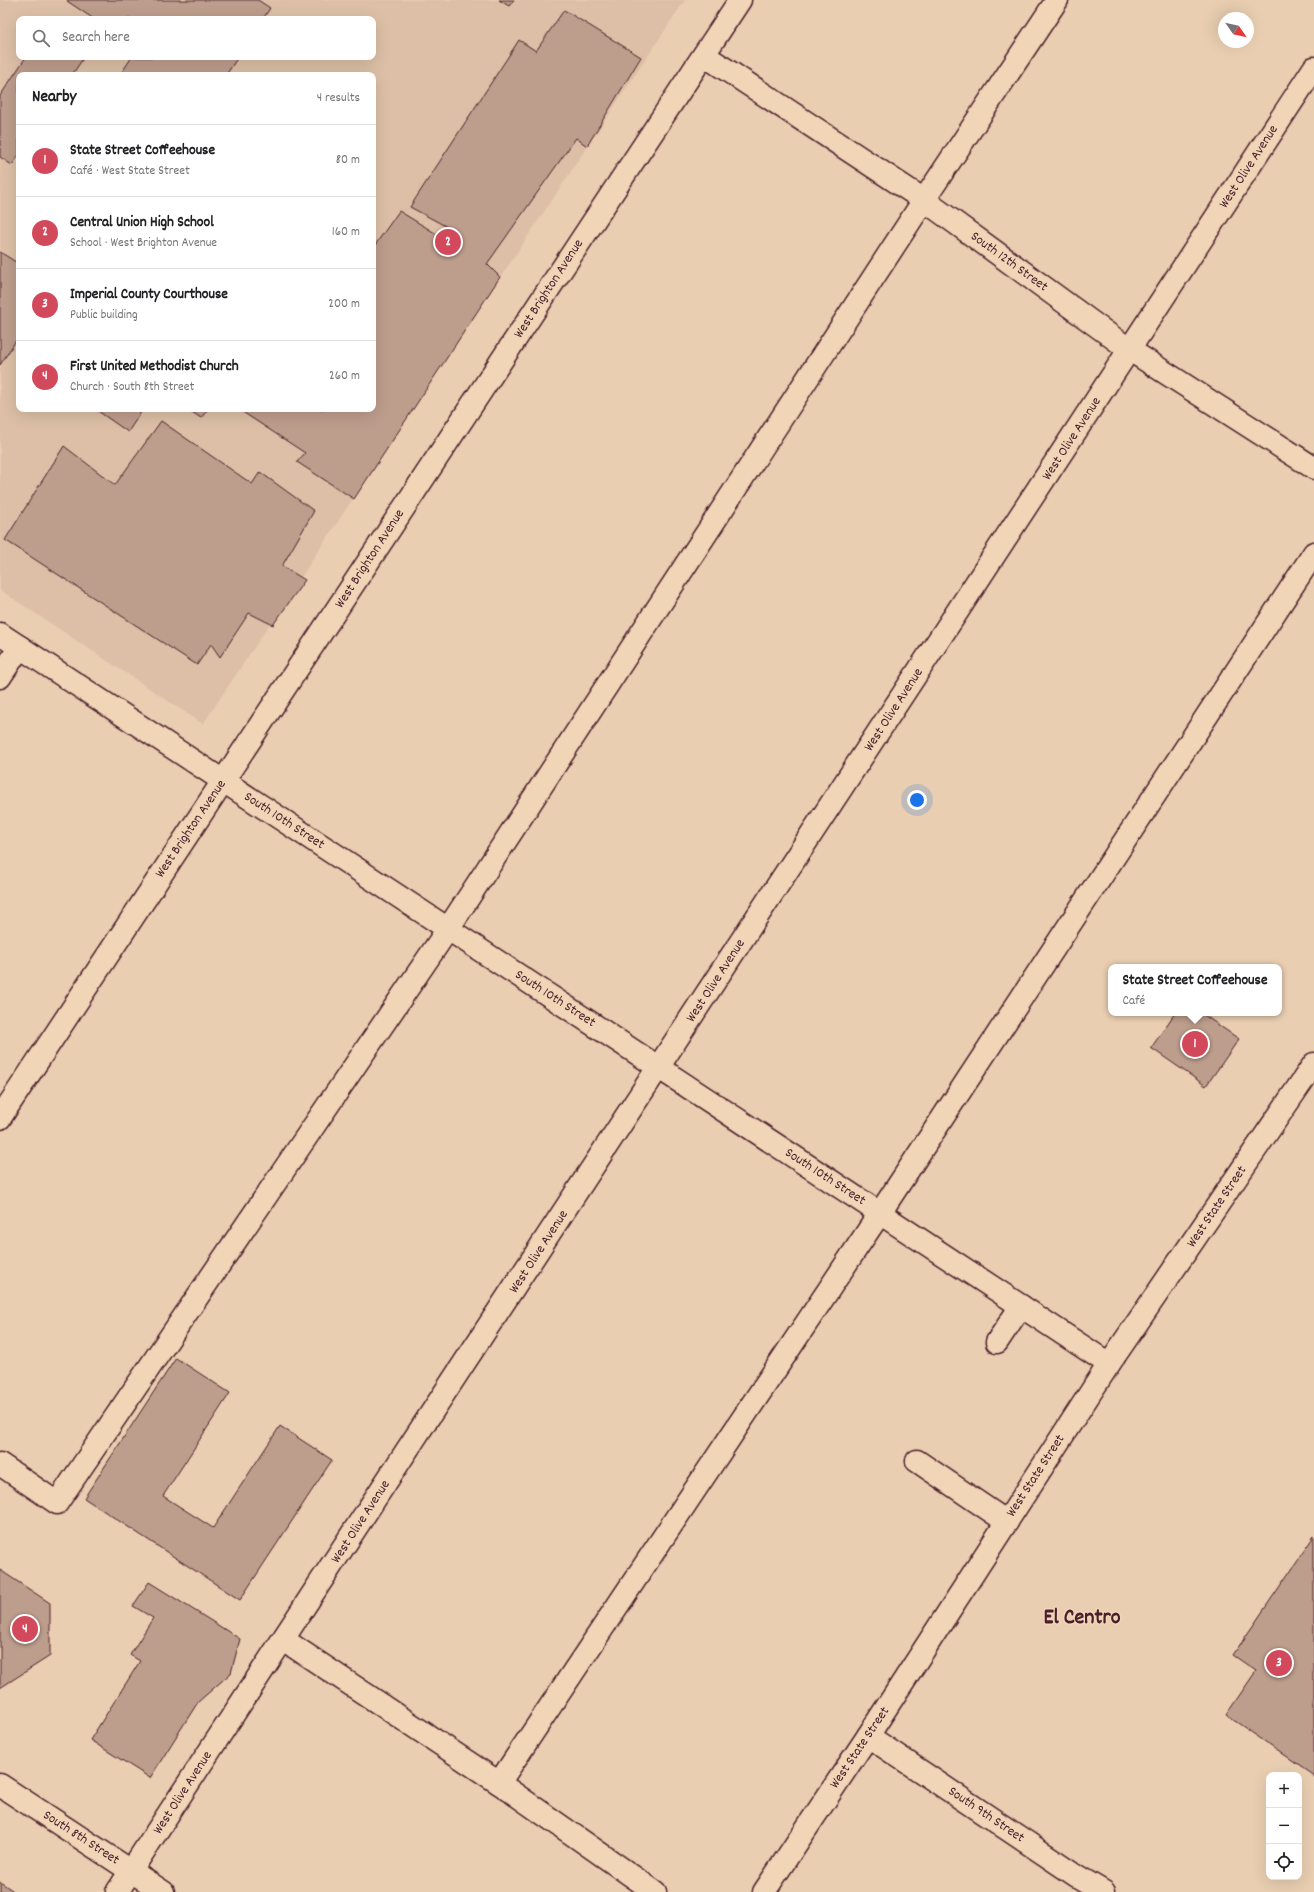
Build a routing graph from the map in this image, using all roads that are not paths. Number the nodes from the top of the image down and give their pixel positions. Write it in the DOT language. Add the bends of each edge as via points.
graph roads {
  1 [pos="740,0"];
  2 [pos="1057,0"];
  3 [pos="704,55"];
  4 [pos="1314,68"];
  5 [pos="924,200"];
  6 [pos="1130,350"];
  7 [pos="1314,468"];
  8 [pos="1314,553"];
  9 [pos="0,634"];
  10 [pos="20,647"];
  11 [pos="0,677"];
  12 [pos="223,781"];
  13 [pos="448,929"];
  14 [pos="1314,1064"];
  15 [pos="659,1068"];
  16 [pos="0,1118"];
  17 [pos="880,1213"];
  18 [pos="1021,1306"];
  19 [pos="997,1342"];
  20 [pos="1109,1364"];
  21 [pos="917,1461"];
  22 [pos="0,1464"];
  23 [pos="1007,1522"];
  24 [pos="284,1640"];
  25 [pos="868,1736"];
  26 [pos="499,1783"];
  27 [pos="0,1785"];
  28 [pos="131,1871"];
  29 [pos="117,1892"];
  30 [pos="163,1892"];
  31 [pos="655,1892"];
  32 [pos="764,1892"];
  33 [pos="1104,1892"];
  1 -- 3 [label="street, West Brighton Avenue"];
  2 -- 5 [label="street"];
  3 -- 5 [label="street, South 12th Street"];
  3 -- 12 [label="street, West Brighton Avenue"];
  4 -- 6 [label="street, West Olive Avenue"];
  5 -- 6 [label="street, South 12th Street"];
  5 -- 13 [label="street"];
  6 -- 7 [label="street, South 12th Street"];
  6 -- 15 [label="street, West Olive Avenue"];
  8 -- 17 [label="street"];
  9 -- 10 [label="street, South 10th Street"];
  10 -- 11 [label="street"];
  10 -- 12 [label="street, South 10th Street"];
  12 -- 13 [label="street, South 10th Street"];
  12 -- 16 [label="street, West Brighton Avenue"];
  13 -- 15 [label="street, South 10th Street"];
  13 -- 22 [label="street" via="57,1503"];
  14 -- 20 [label="street, West State Street"];
  15 -- 17 [label="street, South 10th Street"];
  15 -- 24 [label="street, West Olive Avenue"];
  17 -- 18 [label="street, South 10th Street"];
  17 -- 26 [label="street"];
  18 -- 19 [label="street"];
  18 -- 20 [label="street, South 10th Street"];
  20 -- 23 [label="street, West State Street"];
  21 -- 23 [label="street"];
  23 -- 25 [label="street, West State Street"];
  24 -- 26 [label="street"];
  24 -- 28 [label="street, West Olive Avenue"];
  25 -- 32 [label="street, West State Street"];
  25 -- 33 [label="street, South 9th Street"];
  26 -- 31 [label="street"];
  27 -- 28 [label="street, South 8th Street"];
  28 -- 29 [label="street, West Olive Avenue"];
  28 -- 30 [label="street, South 8th Street"];
}
